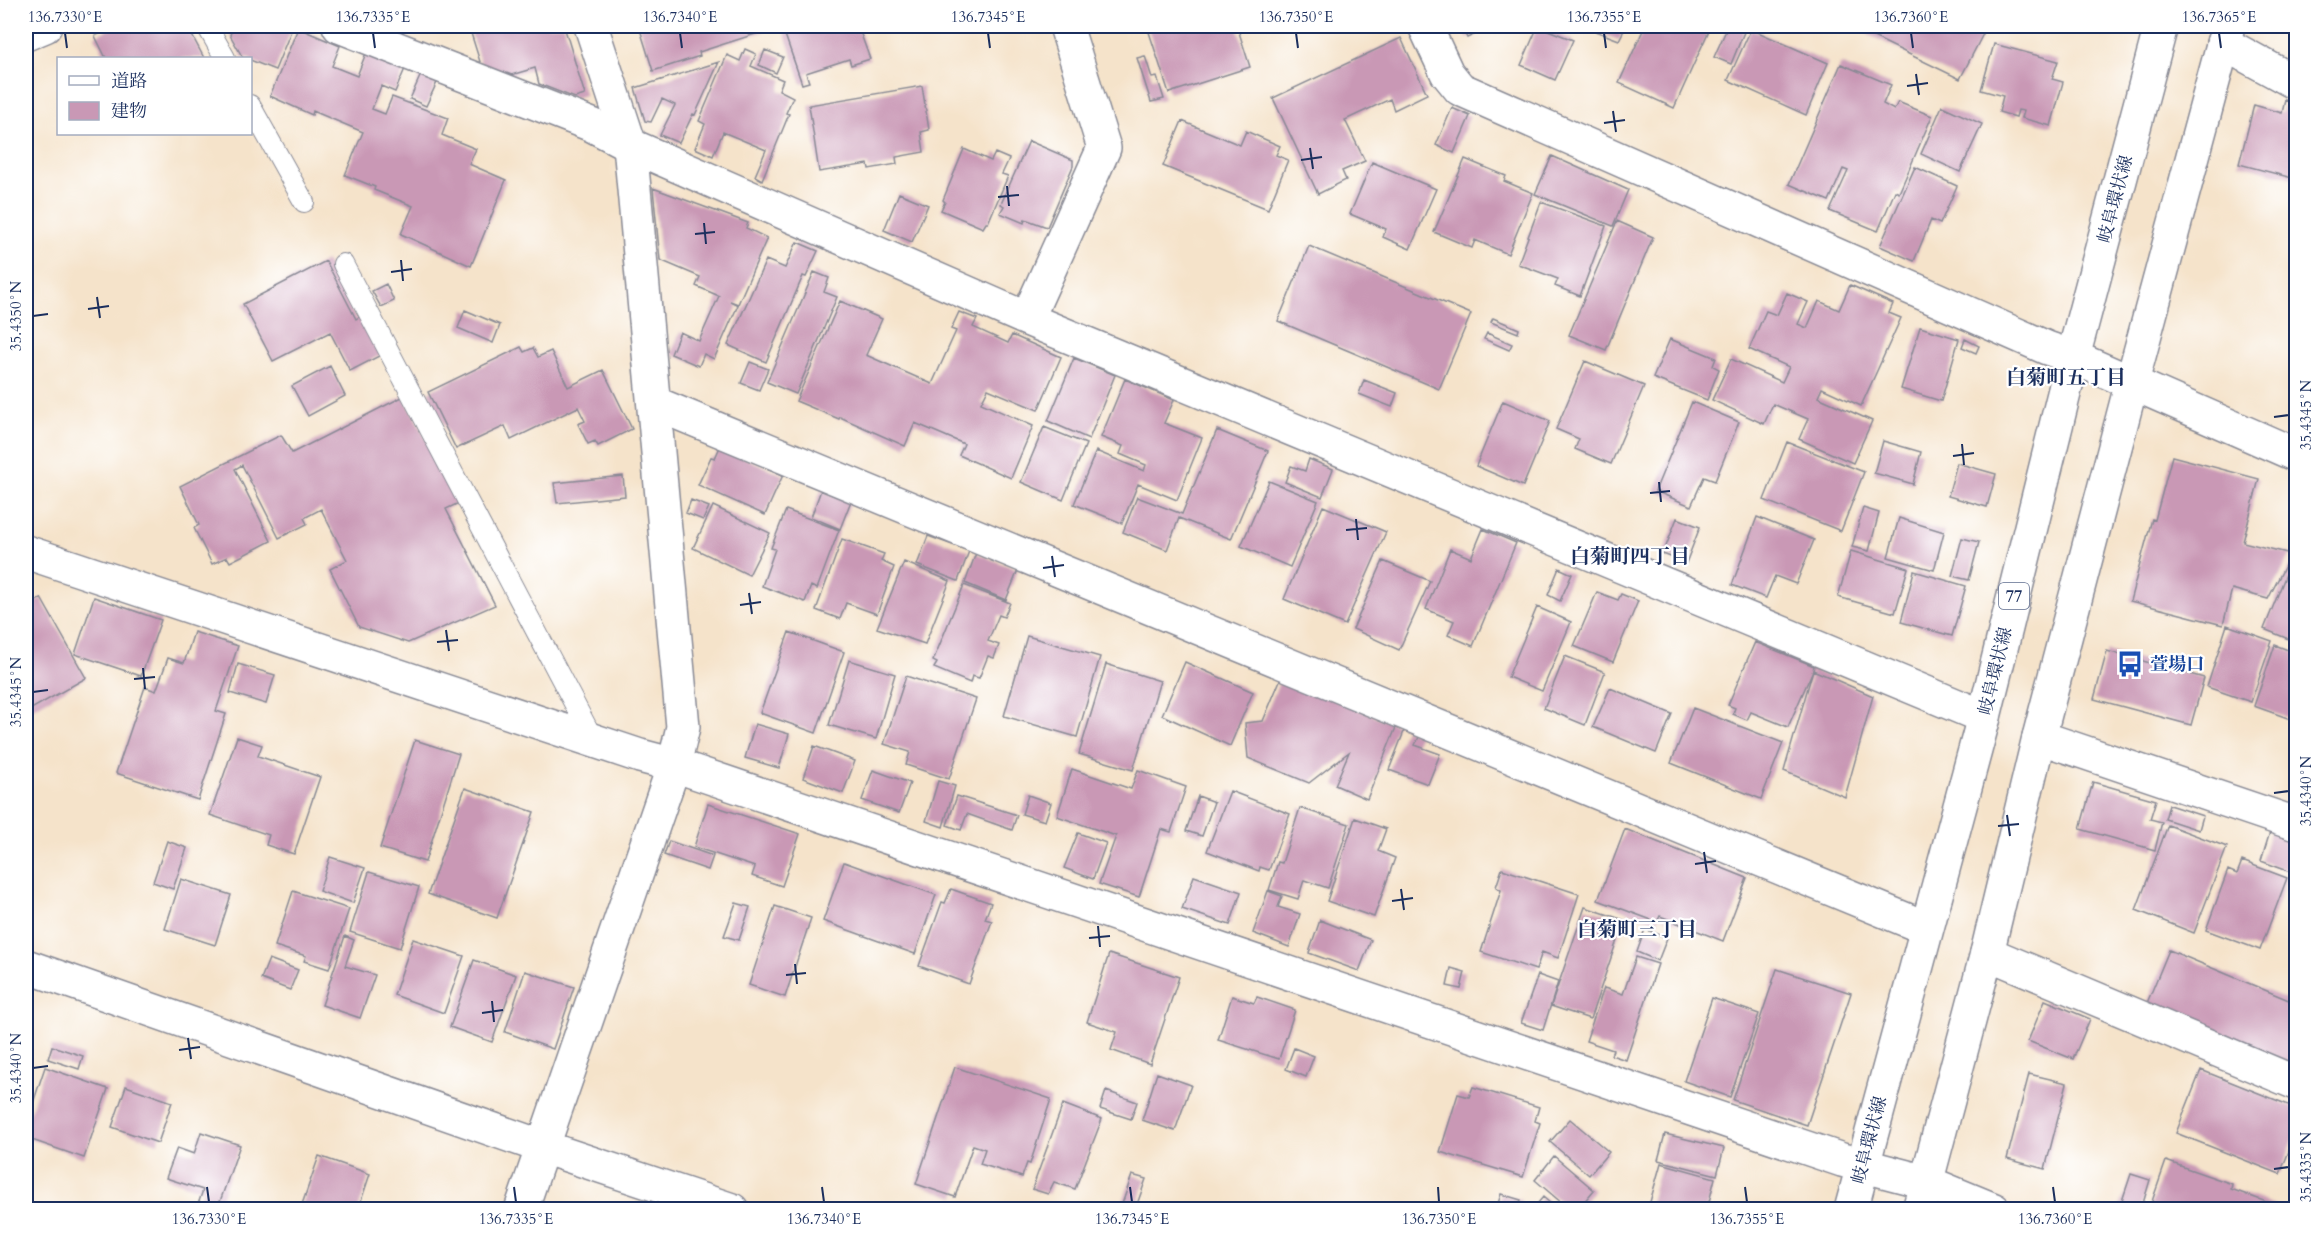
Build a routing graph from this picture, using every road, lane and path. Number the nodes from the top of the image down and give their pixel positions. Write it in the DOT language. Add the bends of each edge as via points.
graph roads {
  1 [pos="45,26"];
  2 [pos="207,26"];
  3 [pos="339,26"];
  4 [pos="591,26"];
  5 [pos="1066,26"];
  6 [pos="1425,26"];
  7 [pos="2161,26"];
  8 [pos="26,34"];
  9 [pos="2226,34"];
  10 [pos="224,57"];
  11 [pos="2296,82"];
  12 [pos="252,109"];
  13 [pos="630,145"];
  14 [pos="304,202"];
  15 [pos="343,264"];
  16 [pos="1027,318"];
  17 [pos="2073,357"];
  18 [pos="2132,382"];
  19 [pos="654,404"];
  20 [pos="2296,455"];
  21 [pos="26,552"];
  22 [pos="1984,717"];
  23 [pos="2039,737"];
  24 [pos="594,741"];
  25 [pos="674,765"];
  26 [pos="2296,824"];
  27 [pos="1926,928"];
  28 [pos="1987,953"];
  29 [pos="26,966"];
  30 [pos="2296,1083"];
  31 [pos="543,1147"];
  32 [pos="1862,1166"];
  33 [pos="1922,1196"];
  34 [pos="521,1209"];
  35 [pos="732,1209"];
  36 [pos="1851,1209"];
  37 [pos="1994,1209"];
  1 -- 8 [label="street"];
  2 -- 10 [label="lane"];
  3 -- 13 [label="street" via="592,125"];
  4 -- 13 [label="street"];
  5 -- 16 [label="street" via="1104,148"];
  6 -- 17 [label="street" via="1447,73 1460,89"];
  7 -- 17 [label="street, 岐阜環状線 / 77"];
  9 -- 11 [label="street"];
  9 -- 18 [label="street"];
  12 -- 14 [label="lane"];
  13 -- 16 [label="street"];
  13 -- 19 [label="street"];
  15 -- 24 [label="lane"];
  16 -- 22 [label="street"];
  17 -- 18 [label="street"];
  17 -- 22 [label="street, 岐阜環状線 / 77"];
  18 -- 20 [label="street"];
  18 -- 23 [label="street"];
  19 -- 25 [label="street" via="683,727"];
  19 -- 27 [label="street"];
  21 -- 24 [label="street"];
  22 -- 27 [label="street, 岐阜環状線 / 77"];
  23 -- 26 [label="street"];
  23 -- 28 [label="street"];
  24 -- 25 [label="street"];
  25 -- 31 [label="street"];
  25 -- 32 [label="street"];
  27 -- 32 [label="street, 岐阜環状線 / 77"];
  28 -- 30 [label="street"];
  28 -- 33 [label="street"];
  29 -- 31 [label="street"];
  31 -- 34 [label="street"];
  31 -- 35 [label="street"];
  32 -- 33 [label="street"];
  32 -- 36 [label="street, 岐阜環状線 / 77"];
  33 -- 37 [label="street"];
}
